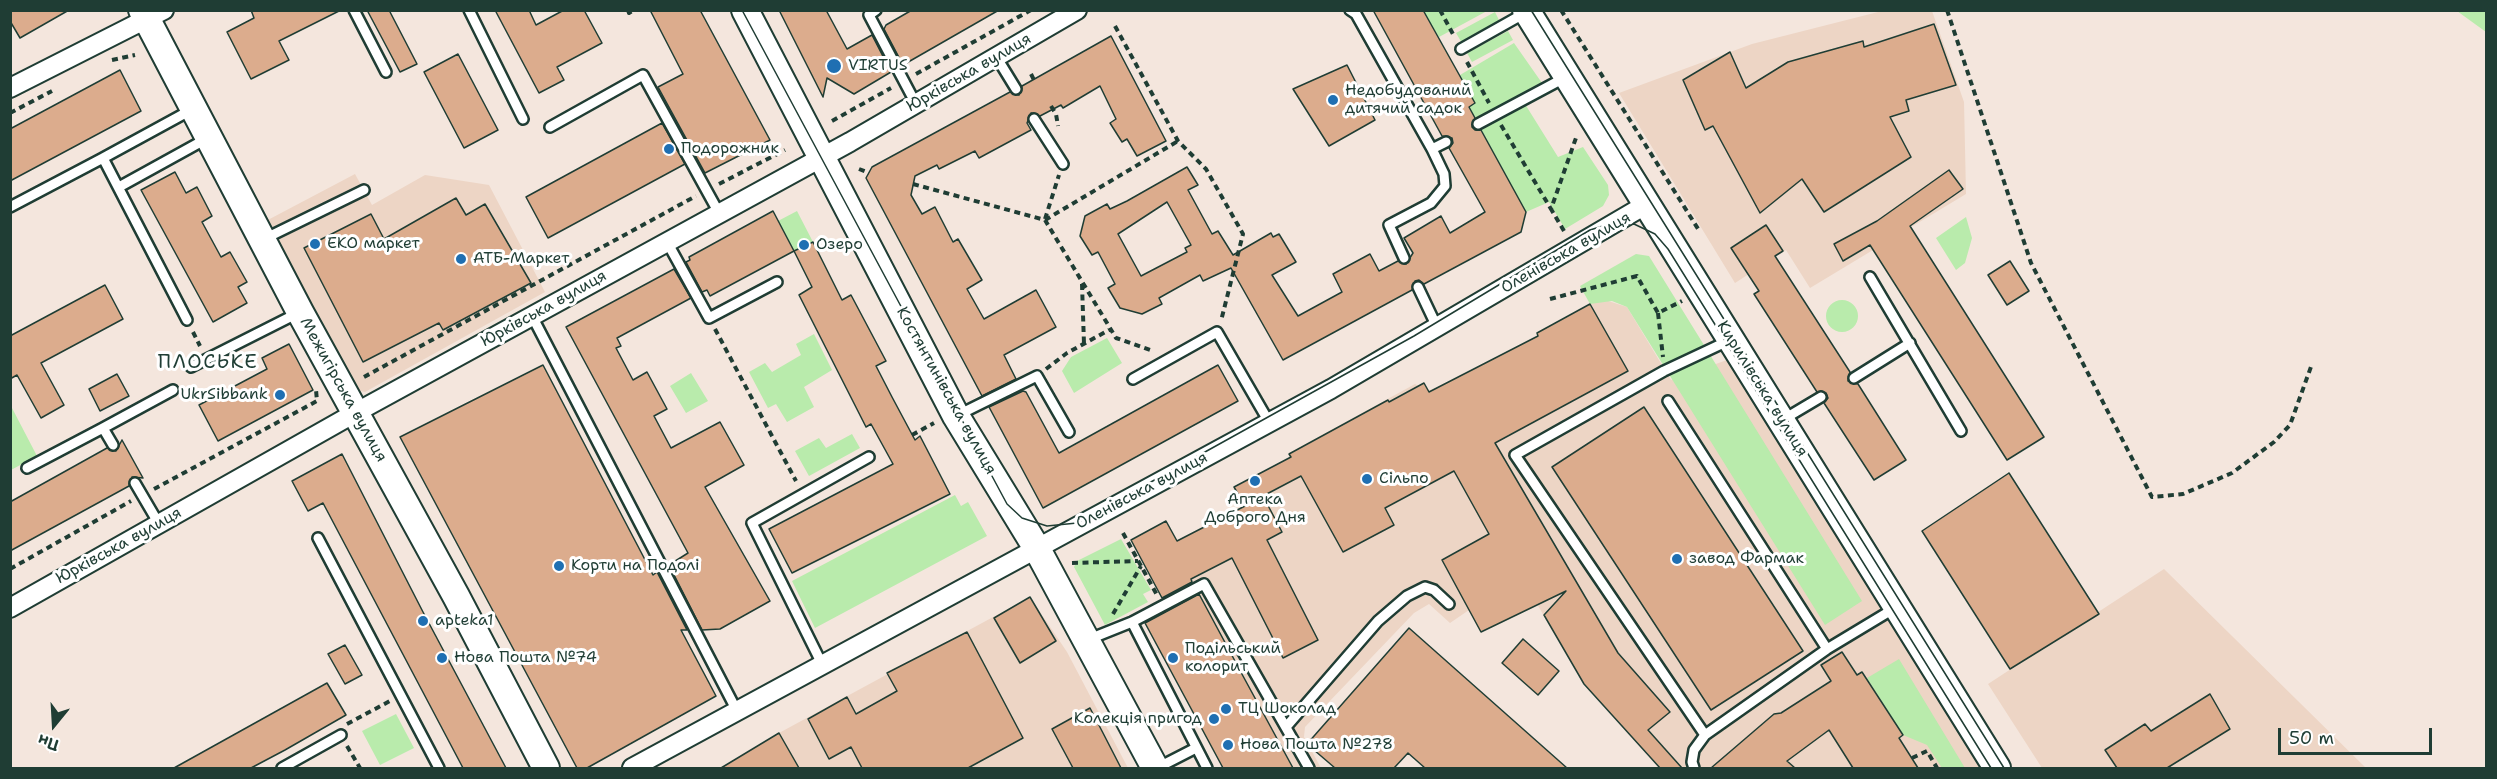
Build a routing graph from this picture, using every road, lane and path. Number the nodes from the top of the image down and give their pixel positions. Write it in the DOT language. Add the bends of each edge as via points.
graph roads {
  1 [pos="354,10"];
  2 [pos="469,10"];
  3 [pos="628,10"];
  4 [pos="634,10"];
  5 [pos="745,10"];
  6 [pos="876,10"];
  7 [pos="1031,10"];
  8 [pos="1077,10"];
  9 [pos="1350,10"];
  10 [pos="1561,10"];
  11 [pos="1947,10"];
  12 [pos="1527,11"];
  13 [pos="151,13"];
  14 [pos="1116,26"];
  15 [pos="1461,50"];
  16 [pos="135,55"];
  17 [pos="997,58"];
  18 [pos="107,60"];
  19 [pos="386,72"];
  20 [pos="1031,74"];
  21 [pos="1568,76"];
  22 [pos="1034,80"];
  23 [pos="904,81"];
  24 [pos="59,87"];
  25 [pos="10,88"];
  26 [pos="1016,89"];
  27 [pos="916,104"];
  28 [pos="194,109"];
  29 [pos="10,113"];
  30 [pos="523,119"];
  31 [pos="1034,119"];
  32 [pos="832,121"];
  33 [pos="1478,124"];
  34 [pos="550,127"];
  35 [pos="1577,133"];
  36 [pos="209,138"];
  37 [pos="1178,141"];
  38 [pos="1446,142"];
  39 [pos="1432,149"];
  40 [pos="785,150"];
  41 [pos="821,157"];
  42 [pos="103,158"];
  43 [pos="1063,164"];
  44 [pos="859,169"];
  45 [pos="869,172"];
  46 [pos="913,184"];
  47 [pos="119,187"];
  48 [pos="364,190"];
  49 [pos="707,191"];
  50 [pos="1647,204"];
  51 [pos="10,207"];
  52 [pos="719,213"];
  53 [pos="1045,220"];
  54 [pos="1700,232"];
  55 [pos="1566,234"];
  56 [pos="262,240"];
  57 [pos="667,242"];
  58 [pos="1404,258"];
  59 [pos="1870,277"];
  60 [pos="777,282"];
  61 [pos="1082,282"];
  62 [pos="1418,287"];
  63 [pos="1550,299"];
  64 [pos="1683,300"];
  65 [pos="300,312"];
  66 [pos="1658,313"];
  67 [pos="532,316"];
  68 [pos="709,318"];
  69 [pos="187,320"];
  70 [pos="1437,327"];
  71 [pos="1110,330"];
  72 [pos="1218,332"];
  73 [pos="1732,339"];
  74 [pos="1910,343"];
  75 [pos="1084,344"];
  76 [pos="1174,357"];
  77 [pos="207,359"];
  78 [pos="2312,364"];
  79 [pos="191,367"];
  80 [pos="1664,371"];
  81 [pos="1036,376"];
  82 [pos="364,377"];
  83 [pos="1854,378"];
  84 [pos="1133,379"];
  85 [pos="173,390"];
  86 [pos="1821,398"];
  87 [pos="317,401"];
  88 [pos="1668,401"];
  89 [pos="355,413"];
  90 [pos="945,420"];
  91 [pos="1781,421"];
  92 [pos="1269,422"];
  93 [pos="103,428"];
  94 [pos="1961,431"];
  95 [pos="1069,432"];
  96 [pos="912,435"];
  97 [pos="113,445"];
  98 [pos="869,457"];
  99 [pos="27,468"];
  100 [pos="135,483"];
  101 [pos="802,493"];
  102 [pos="142,495"];
  103 [pos="159,524"];
  104 [pos="1123,533"];
  105 [pos="318,538"];
  106 [pos="1036,547"];
  107 [pos="1066,560"];
  108 [pos="1139,563"];
  109 [pos="10,569"];
  110 [pos="1449,604"];
  111 [pos="1163,606"];
  112 [pos="1897,607"];
  113 [pos="10,608"];
  114 [pos="1111,618"];
  115 [pos="1132,622"];
  116 [pos="1087,640"];
  117 [pos="1827,649"];
  118 [pos="822,664"];
  119 [pos="402,695"];
  120 [pos="737,711"];
  121 [pos="1286,727"];
  122 [pos="341,735"];
  123 [pos="1705,735"];
  124 [pos="1197,748"];
  125 [pos="1912,759"];
  126 [pos="282,768"];
  127 [pos="360,768"];
  128 [pos="439,768"];
  129 [pos="546,768"];
  130 [pos="632,768"];
  131 [pos="1156,768"];
  132 [pos="1208,768"];
  133 [pos="1310,768"];
  134 [pos="1694,768"];
  135 [pos="1937,768"];
  136 [pos="1997,768"];
  1 -- 19 [label="lane"];
  2 -- 30 [label="lane"];
  3 -- 4 [label="path"];
  5 -- 41 [label="street, Костянтинівська вулиця"];
  6 -- 23 [label="lane" via="869,15"];
  7 -- 23 [label="path"];
  8 -- 17 [label="street, Юрківська вулиця"];
  9 -- 39 [label="lane" via="1356,14"];
  10 -- 54 [label="path"];
  11 -- 78 [label="path" via="2031,263 2152,498 2183,494 2232,473 2274,442 2290,424"];
  12 -- 15 [label="lane"];
  12 -- 21 [label="street, Кирилівська вулиця"];
  13 -- 25 [label="street"];
  13 -- 28 [label="street, Межигірська вулиця"];
  14 -- 37 [label="path"];
  16 -- 18 [label="path"];
  17 -- 26 [label="lane"];
  17 -- 27 [label="street, Юрківська вулиця"];
  20 -- 22 [label="path"];
  21 -- 33 [label="lane"];
  21 -- 50 [label="street, Кирилівська вулиця"];
  23 -- 27 [label="lane"];
  23 -- 32 [label="path"];
  24 -- 29 [label="path"];
  27 -- 41 [label="street, Юрківська вулиця"];
  28 -- 36 [label="street, Межигірська вулиця"];
  28 -- 42 [label="lane"];
  31 -- 43 [label="lane"];
  34 -- 49 [label="lane" via="643,75"];
  35 -- 55 [label="path" via="1551,209"];
  36 -- 47 [label="lane"];
  36 -- 56 [label="street, Межигірська вулиця"];
  37 -- 53 [label="path"];
  37 -- 72 [label="path" via="1206,169 1243,234"];
  38 -- 39 [label="lane"];
  39 -- 58 [label="lane" via="1444,174 1445,186 1431,203 1389,225"];
  40 -- 49 [label="path"];
  41 -- 52 [label="street, Юрківська вулиця"];
  41 -- 90 [label="street, Костянтинівська вулиця"];
  42 -- 47 [label="lane"];
  42 -- 51 [label="lane"];
  44 -- 45 [label="path"];
  46 -- 53 [label="path"];
  47 -- 69 [label="lane"];
  48 -- 56 [label="lane"];
  49 -- 52 [label="lane"];
  49 -- 82 [label="path"];
  50 -- 70 [label="street, Оленівська вулиця"];
  50 -- 73 [label="street, Кирилівська вулиця"];
  52 -- 57 [label="street, Юрківська вулиця"];
  53 -- 61 [label="path"];
  56 -- 65 [label="street, Межигірська вулиця"];
  57 -- 67 [label="street, Юрківська вулиця"];
  57 -- 68 [label="lane"];
  59 -- 74 [label="lane"];
  60 -- 68 [label="lane"];
  61 -- 71 [label="path"];
  61 -- 75 [label="path"];
  62 -- 70 [label="lane"];
  63 -- 66 [label="path" via="1637,276"];
  64 -- 66 [label="path"];
  65 -- 77 [label="lane"];
  65 -- 89 [label="street, Межигірська вулиця"];
  66 -- 80 [label="path"];
  67 -- 89 [label="street, Юрківська вулиця"];
  67 -- 120 [label="lane"];
  68 -- 101 [label="path"];
  69 -- 77 [label="path"];
  70 -- 92 [label="street, Оленівська вулиця" via="1335,395"];
  71 -- 75 [label="path"];
  71 -- 76 [label="path" via="1116,338 1134,346"];
  72 -- 76 [label="lane"];
  72 -- 92 [label="lane"];
  73 -- 80 [label="lane"];
  73 -- 91 [label="street, Кирилівська вулиця"];
  74 -- 83 [label="lane"];
  74 -- 94 [label="lane"];
  75 -- 81 [label="path"];
  76 -- 84 [label="lane"];
  77 -- 79 [label="lane"];
  80 -- 123 [label="lane" via="1515,455"];
  81 -- 90 [label="lane"];
  81 -- 95 [label="lane"];
  85 -- 93 [label="lane"];
  86 -- 91 [label="lane"];
  87 -- 102 [label="path"];
  88 -- 117 [label="lane"];
  89 -- 103 [label="street, Юрківська вулиця"];
  89 -- 129 [label="street, Межигірська вулиця"];
  90 -- 96 [label="path"];
  90 -- 106 [label="street, Костянтинівська вулиця"];
  91 -- 112 [label="street, Кирилівська вулиця"];
  92 -- 106 [label="street, Оленівська вулиця"];
  93 -- 97 [label="lane"];
  93 -- 99 [label="lane"];
  98 -- 101 [label="lane"];
  100 -- 102 [label="lane"];
  101 -- 118 [label="lane" via="752,523"];
  102 -- 103 [label="lane"];
  102 -- 109 [label="path"];
  103 -- 113 [label="street, Юрківська вулиця"];
  104 -- 108 [label="path"];
  105 -- 119 [label="lane"];
  106 -- 116 [label="street, Костянтинівська вулиця"];
  106 -- 118 [label="street, Оленівська вулиця"];
  107 -- 108 [label="path" via="1074,565"];
  108 -- 111 [label="path"];
  108 -- 114 [label="path"];
  110 -- 121 [label="lane" via="1425,587 1407,596 1378,621"];
  111 -- 115 [label="lane"];
  111 -- 121 [label="lane" via="1204,584"];
  112 -- 117 [label="lane"];
  112 -- 136 [label="street, Кирилівська вулиця"];
  115 -- 116 [label="lane"];
  115 -- 124 [label="lane"];
  116 -- 131 [label="street, Костянтинівська вулиця"];
  117 -- 123 [label="lane"];
  118 -- 120 [label="street, Оленівська вулиця"];
  119 -- 122 [label="path" via="348,723"];
  119 -- 128 [label="lane"];
  120 -- 130 [label="street, Оленівська вулиця"];
  121 -- 133 [label="lane"];
  122 -- 126 [label="lane"];
  122 -- 127 [label="path"];
  123 -- 134 [label="lane" via="1694,750"];
  124 -- 131 [label="lane"];
  124 -- 132 [label="lane"];
  125 -- 135 [label="path" via="1927,751"];
}
